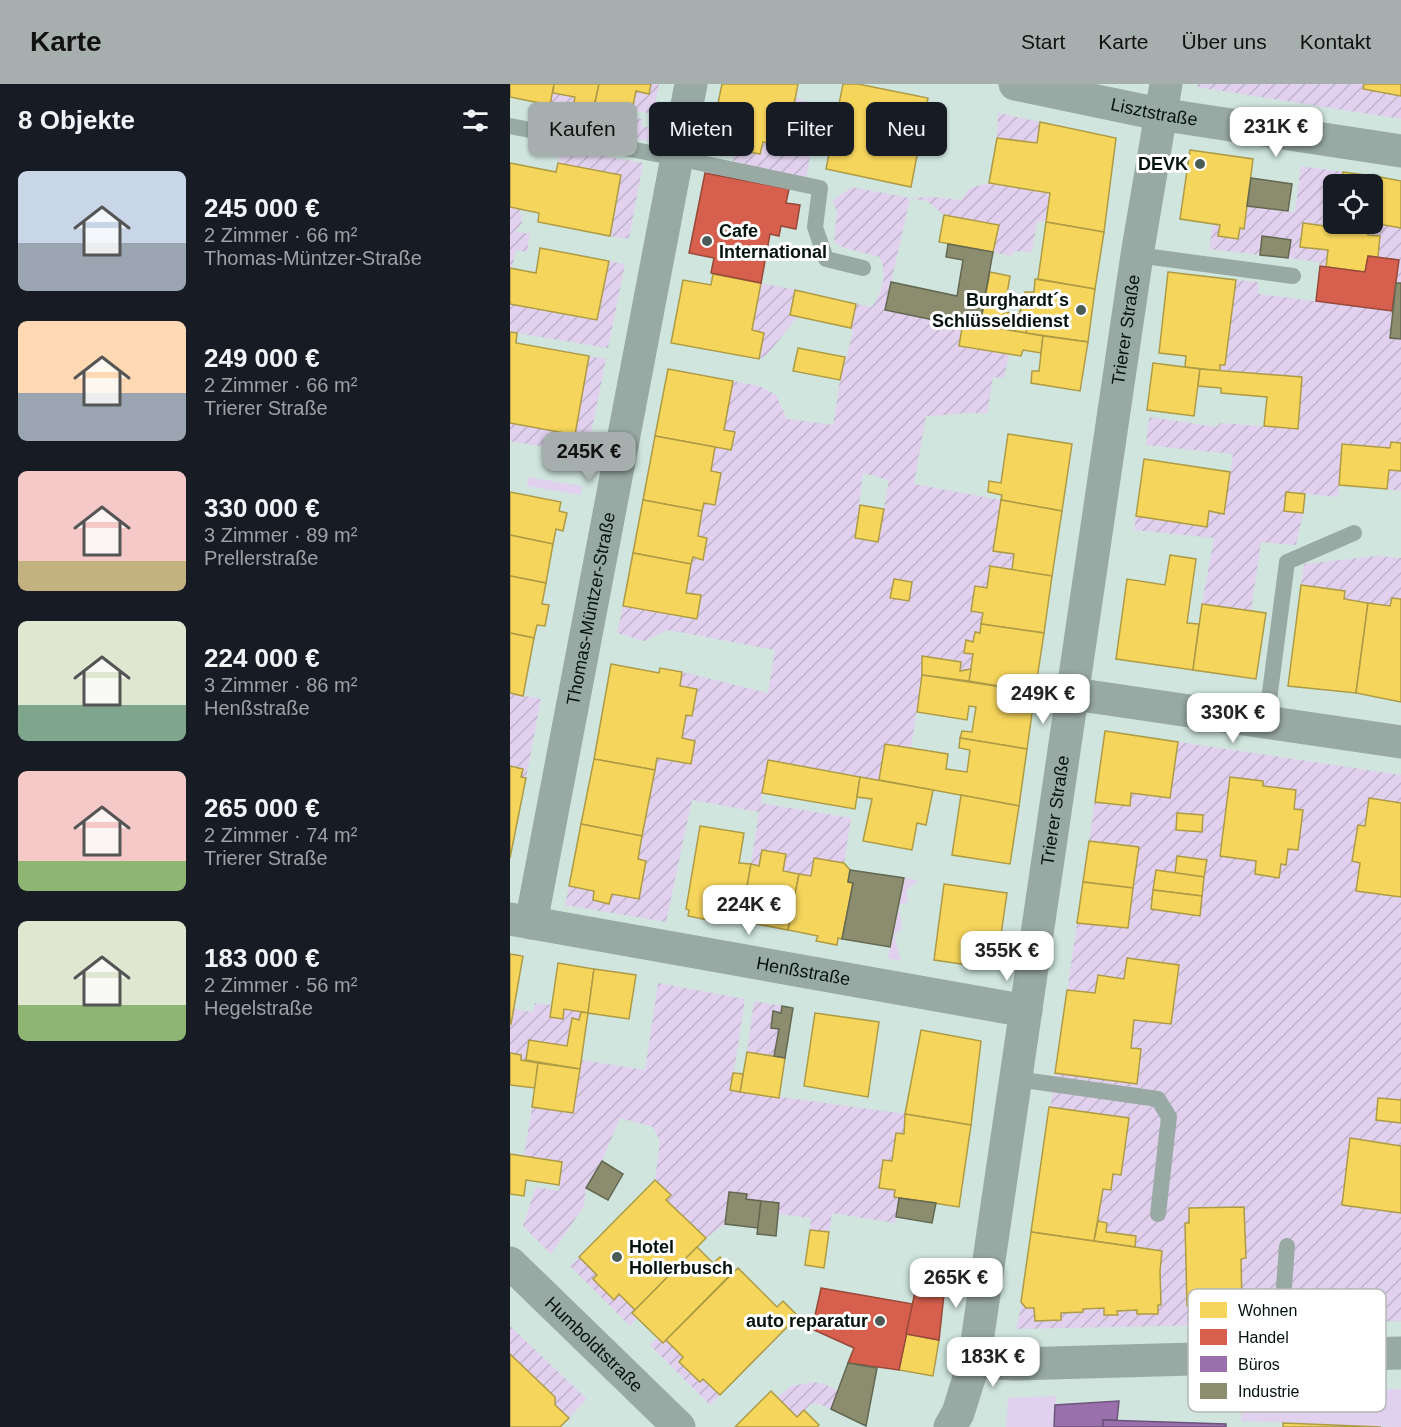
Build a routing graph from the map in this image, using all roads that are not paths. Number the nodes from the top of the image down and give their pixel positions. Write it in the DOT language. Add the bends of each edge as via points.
graph roads {
  1 [pos="691,84"];
  2 [pos="1015,84"];
  3 [pos="1162,99"];
  4 [pos="510,126"];
  5 [pos="1401,151"];
  6 [pos="677,158"];
  7 [pos="1137,255"];
  8 [pos="863,268"];
  9 [pos="1293,276"];
  10 [pos="1354,533"];
  11 [pos="1074,694"];
  12 [pos="1266,723"];
  13 [pos="1401,742"];
  14 [pos="520,921"];
  15 [pos="1026,1011"];
  16 [pos="1016,1079"];
  17 [pos="1158,1214"];
  18 [pos="1287,1246"];
  19 [pos="510,1263"];
  20 [pos="1284,1289"];
  21 [pos="1386,1353"];
  22 [pos="1401,1353"];
  23 [pos="1188,1358"];
  24 [pos="974,1362"];
  25 [pos="679,1427"];
  26 [pos="950,1427"];
  1 -- 6 [label="street, Thomas-Müntzer-Straße"];
  2 -- 3 [label="street, Lisztstraße"];
  3 -- 5 [label="street, Lisztstraße"];
  3 -- 7 [label="street, Trierer Straße"];
  4 -- 6 [label="lane"];
  6 -- 8 [label="lane" via="820,188 815,227 826,259"];
  6 -- 14 [label="street, Thomas-Müntzer-Straße"];
  7 -- 9 [label="lane"];
  7 -- 11 [label="street, Trierer Straße"];
  10 -- 12 [label="lane" via="1287,562"];
  11 -- 12 [label="street"];
  11 -- 15 [label="street, Trierer Straße"];
  12 -- 13 [label="street"];
  14 -- 15 [label="street, Henßstraße"];
  15 -- 16 [label="street, Trierer Straße"];
  16 -- 17 [label="lane" via="1158,1099 1169,1117"];
  16 -- 24 [label="street, Trierer Straße"];
  18 -- 20 [label="lane"];
  19 -- 25 [label="street, Humboldtstraße"];
  21 -- 22 [label="street"];
  23 -- 24 [label="street"];
  24 -- 26 [label="street, Trierer Straße"];
}
